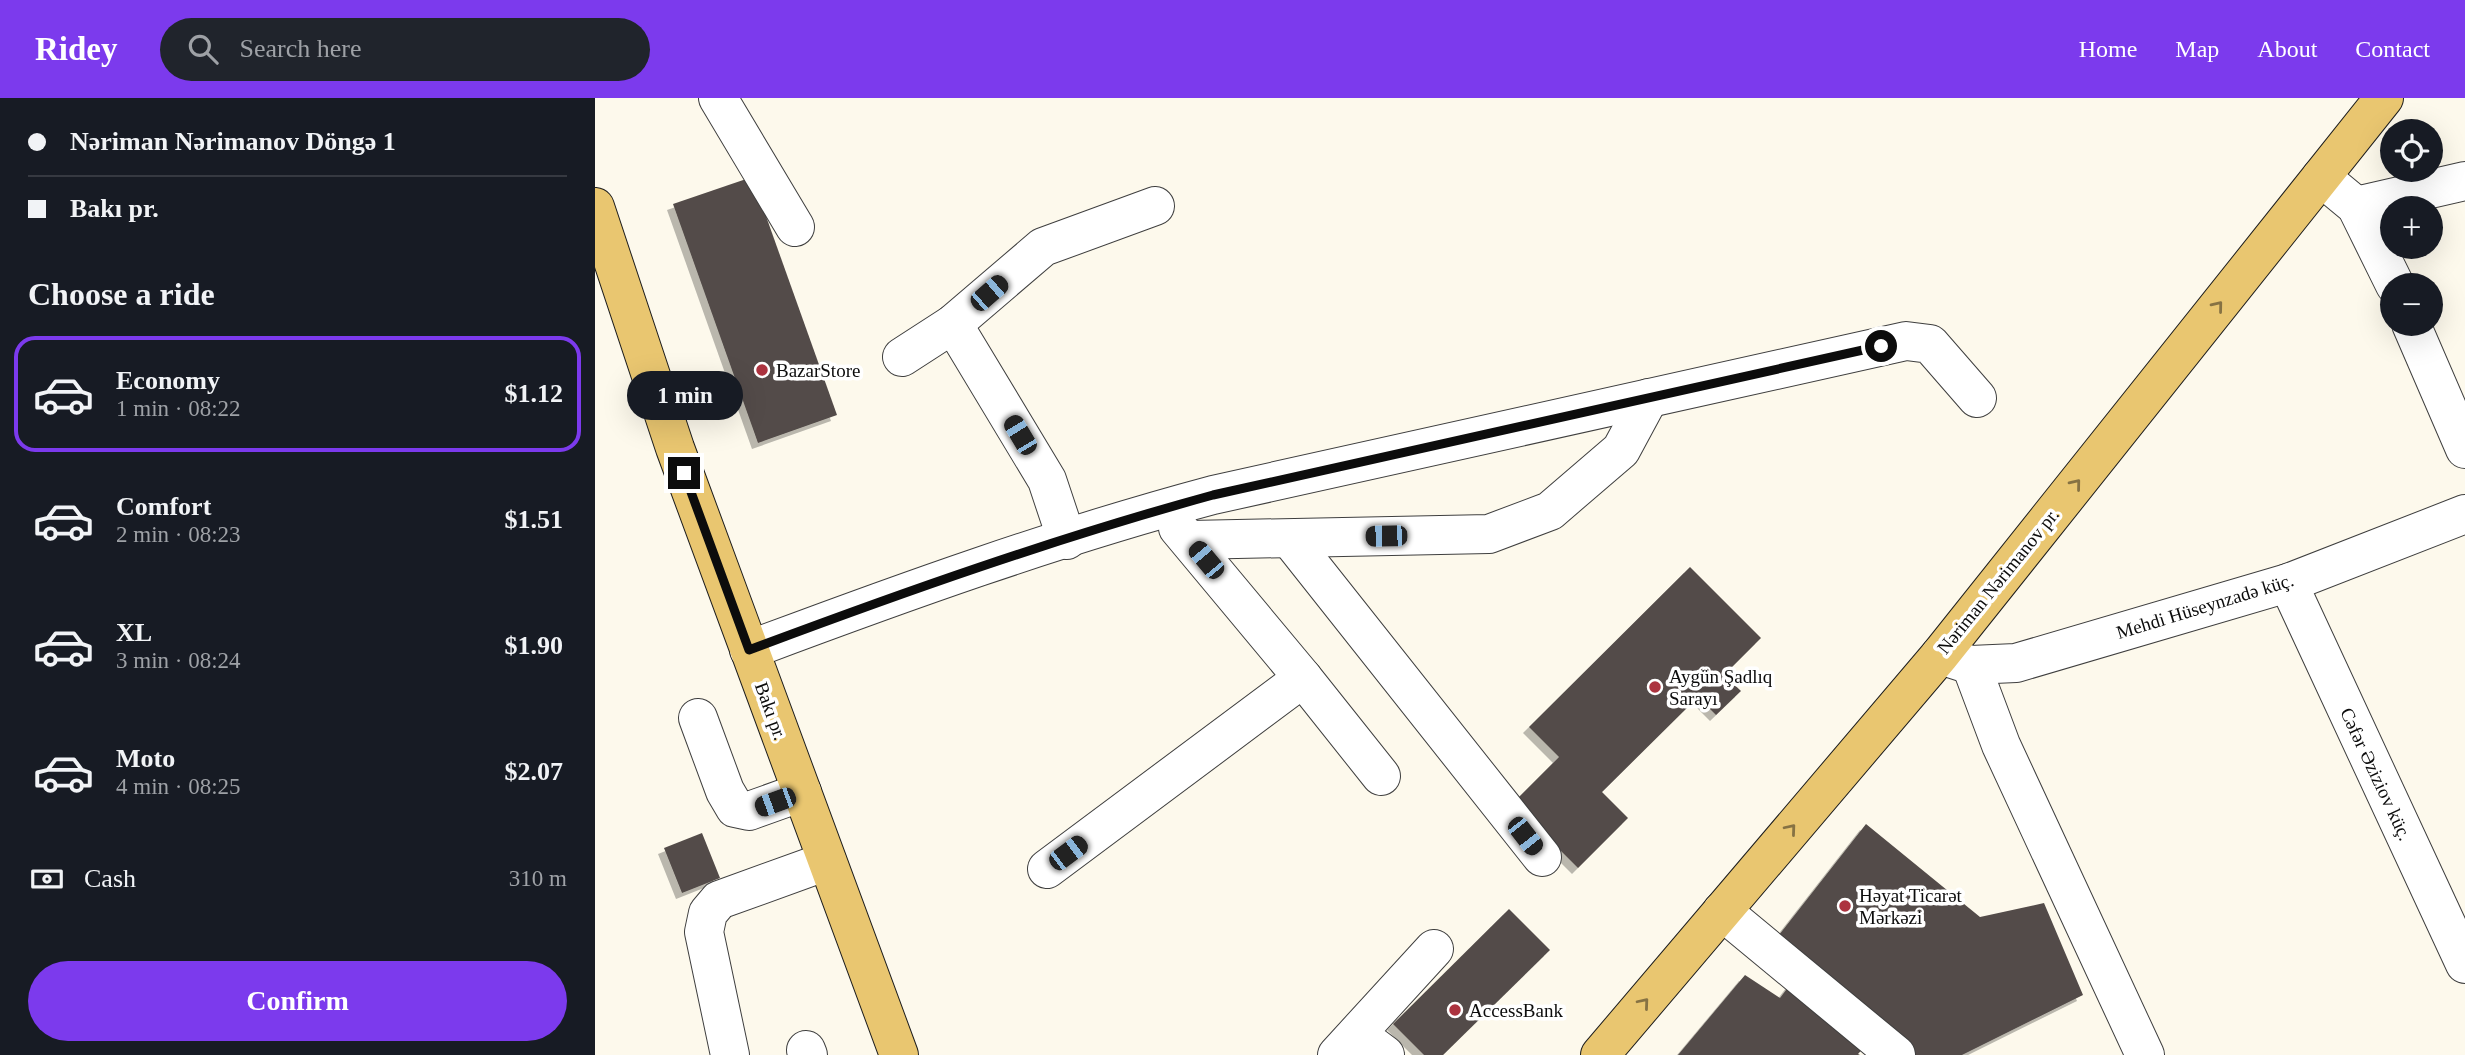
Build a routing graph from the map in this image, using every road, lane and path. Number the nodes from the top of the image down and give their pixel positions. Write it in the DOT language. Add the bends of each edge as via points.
graph roads {
  1 [pos="718,98"];
  2 [pos="2384,98"];
  3 [pos="2321,177"];
  4 [pos="2465,181"];
  5 [pos="595,206"];
  6 [pos="1155,206"];
  7 [pos="2356,206"];
  8 [pos="795,227"];
  9 [pos="606,273"];
  10 [pos="2389,273"];
  11 [pos="953,324"];
  12 [pos="2416,336"];
  13 [pos="902,357"];
  14 [pos="1649,398"];
  15 [pos="1977,398"];
  16 [pos="2465,449"];
  17 [pos="1160,509"];
  18 [pos="2465,514"];
  19 [pos="1290,539"];
  20 [pos="1067,540"];
  21 [pos="1190,540"];
  22 [pos="2288,583"];
  23 [pos="749,650"];
  24 [pos="1955,660"];
  25 [pos="1303,678"];
  26 [pos="698,718"];
  27 [pos="1381,776"];
  28 [pos="801,792"];
  29 [pos="1542,857"];
  30 [pos="827,862"];
  31 [pos="1047,869"];
  32 [pos="1722,911"];
  33 [pos="1434,948"];
  34 [pos="2465,964"];
  35 [pos="1360,1048"];
  36 [pos="730,1055"];
  37 [pos="898,1055"];
  38 [pos="1600,1055"];
  39 [pos="1896,1055"];
  40 [pos="2145,1055"];
  1 -- 8 [label="street"];
  2 -- 3 [label="main road, Nəriman Nərimanov pr."];
  3 -- 7 [label="street"];
  24 -- 3 [label="main road, Nəriman Nərimanov pr., one-way"];
  4 -- 7 [label="street"];
  5 -- 9 [label="main road, Bakı pr."];
  6 -- 11 [label="street" via="1043,247"];
  7 -- 10 [label="street"];
  9 -- 23 [label="main road, Bakı pr."];
  11 -- 13 [label="street"];
  11 -- 20 [label="street" via="1047,480"];
  12 -- 16 [label="street"];
  14 -- 15 [label="street" via="1906,341 1930,344"];
  14 -- 17 [label="street"];
  14 -- 19 [label="street" via="1621,450 1550,511 1489,534"];
  17 -- 20 [label="street"];
  17 -- 21 [label="street"];
  18 -- 22 [label="street, Mehdi Hüseynzadə küç."];
  19 -- 21 [label="street"];
  19 -- 29 [label="street"];
  20 -- 23 [label="street" via="914,588"];
  21 -- 25 [label="street"];
  22 -- 24 [label="street, Mehdi Hüseynzadə küç." via="2016,663"];
  22 -- 34 [label="street, Cəfər Əziziov küç."];
  23 -- 28 [label="main road, Bakı pr."];
  32 -- 24 [label="main road, Nəriman Nərimanov pr., one-way"];
  24 -- 40 [label="street" via="2001,745"];
  25 -- 27 [label="street"];
  25 -- 31 [label="street"];
  26 -- 28 [label="street" via="735,808 749,811"];
  28 -- 30 [label="main road, Bakı pr."];
  30 -- 36 [label="street" via="719,900 708,913 704,932"];
  30 -- 37 [label="main road, Bakı pr."];
  38 -- 32 [label="main road, Nəriman Nərimanov pr., one-way"];
  32 -- 39 [label="street"];
  33 -- 35 [label="street"];
}
